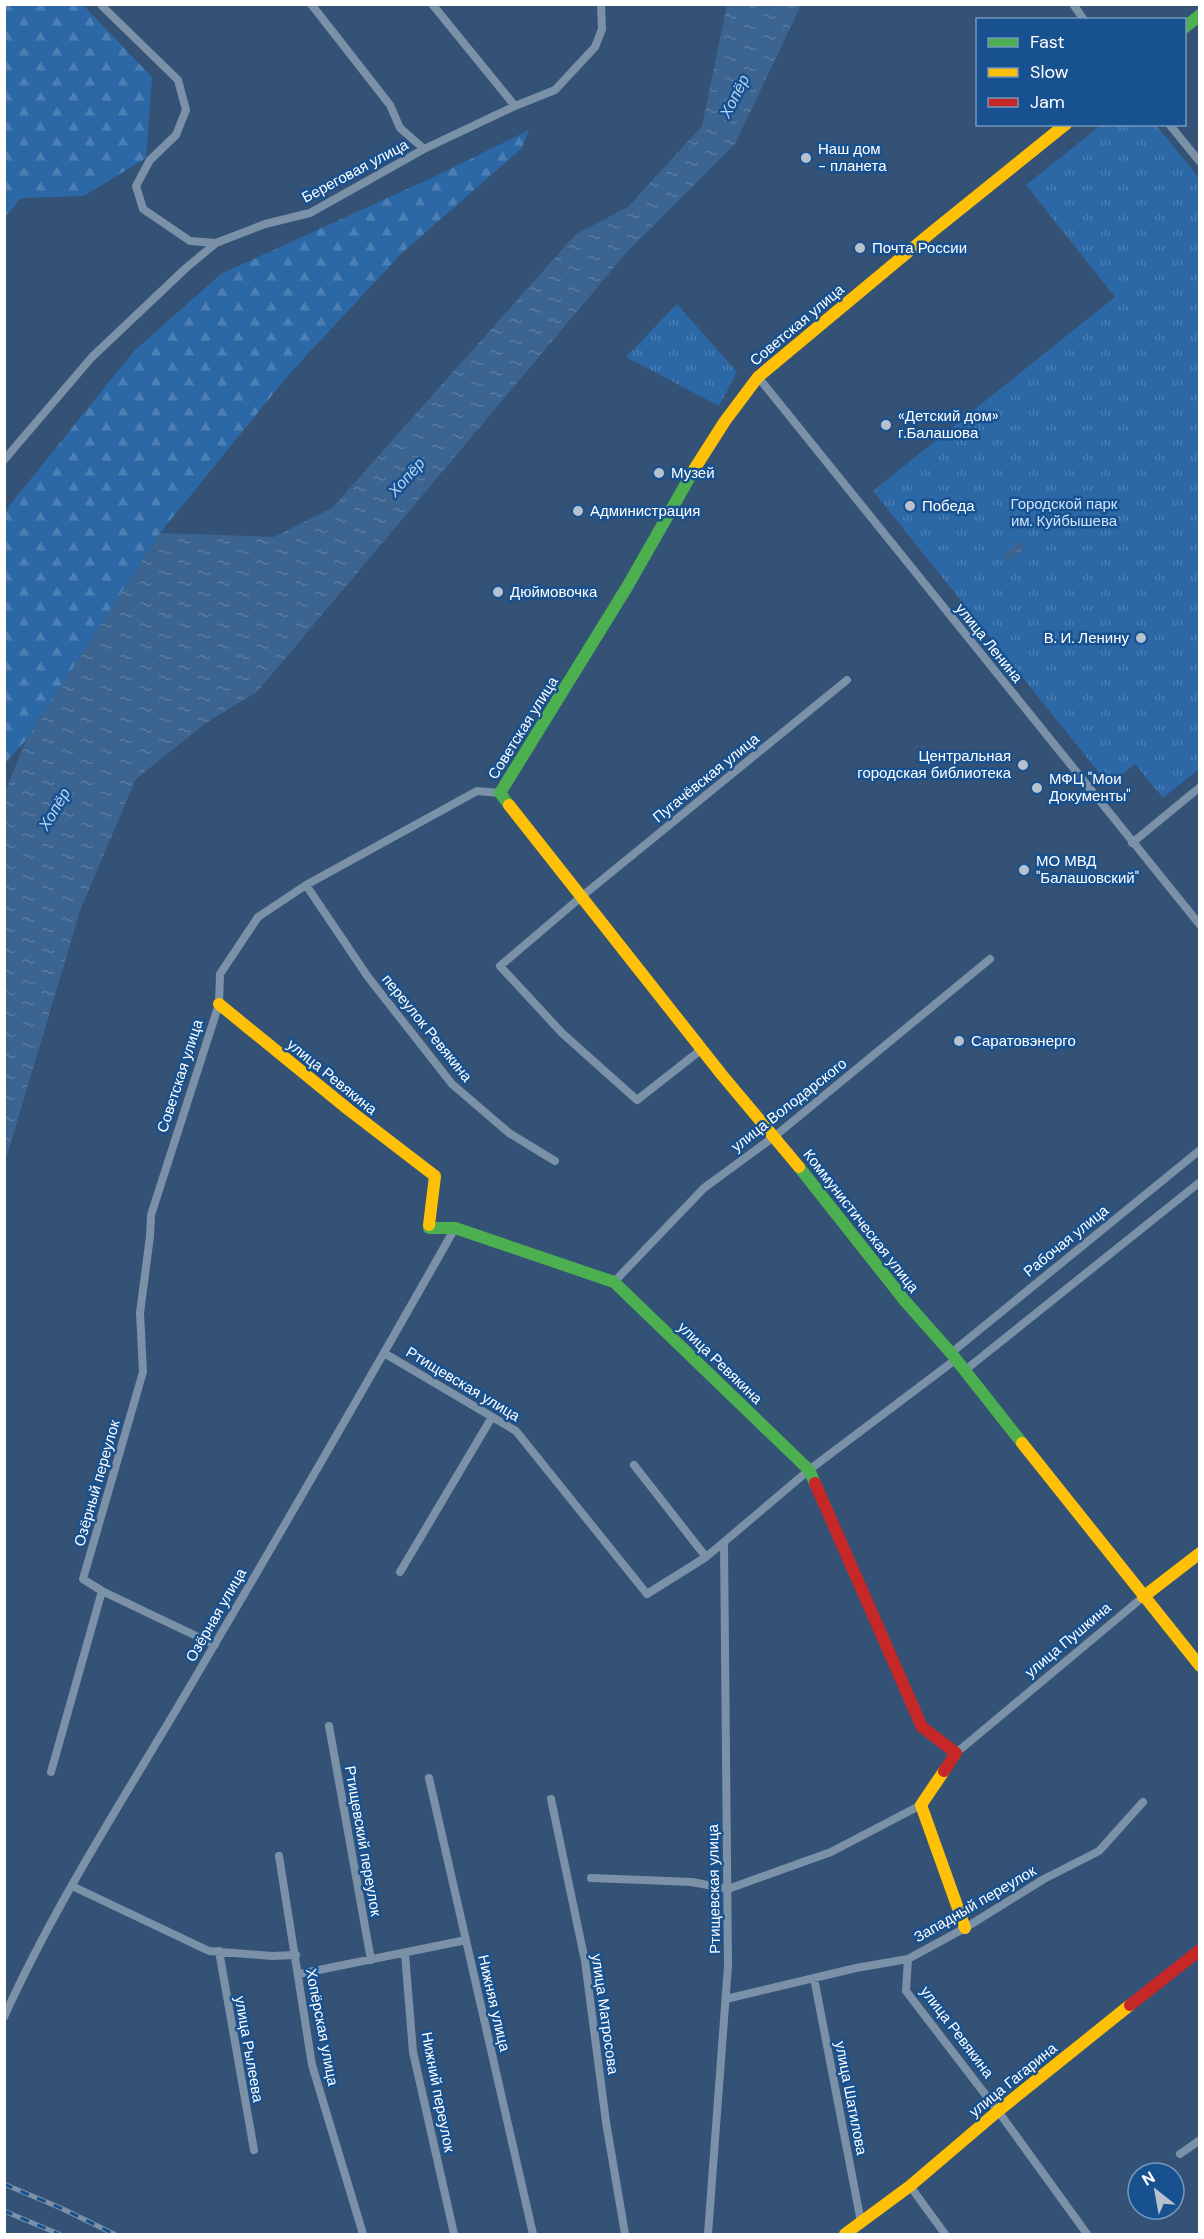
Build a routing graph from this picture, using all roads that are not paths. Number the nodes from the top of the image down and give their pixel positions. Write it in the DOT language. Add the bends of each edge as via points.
graph roads {
  1 [pos="311,4"];
  2 [pos="432,4"];
  3 [pos="601,4"];
  4 [pos="1073,4"];
  5 [pos="102,6"];
  6 [pos="1200,15"];
  7 [pos="1083,18"];
  8 [pos="1186,27"];
  9 [pos="515,106"];
  10 [pos="1064,126"];
  11 [pos="1171,126"];
  12 [pos="424,149"];
  13 [pos="1200,162"];
  14 [pos="216,243"];
  15 [pos="758,377"];
  16 [pos="4,460"];
  17 [pos="847,680"];
  18 [pos="1200,787"];
  19 [pos="500,793"];
  20 [pos="1132,843"];
  21 [pos="306,885"];
  22 [pos="581,897"];
  23 [pos="1200,925"];
  24 [pos="990,959"];
  25 [pos="219,1004"];
  26 [pos="702,1049"];
  27 [pos="776,1136"];
  28 [pos="1200,1150"];
  29 [pos="555,1161"];
  30 [pos="1200,1182"];
  31 [pos="455,1228"];
  32 [pos="614,1282"];
  33 [pos="384,1353"];
  34 [pos="953,1357"];
  35 [pos="964,1371"];
  36 [pos="142,1372"];
  37 [pos="492,1417"];
  38 [pos="634,1465"];
  39 [pos="809,1470"];
  40 [pos="724,1542"];
  41 [pos="1200,1553"];
  42 [pos="706,1557"];
  43 [pos="400,1572"];
  44 [pos="102,1591"];
  45 [pos="1143,1597"];
  46 [pos="215,1645"];
  47 [pos="1200,1666"];
  48 [pos="329,1726"];
  49 [pos="956,1752"];
  50 [pos="51,1772"];
  51 [pos="429,1778"];
  52 [pos="551,1799"];
  53 [pos="1143,1802"];
  54 [pos="921,1805"];
  55 [pos="279,1856"];
  56 [pos="591,1878"];
  57 [pos="72,1886"];
  58 [pos="728,1889"];
  59 [pos="965,1928"];
  60 [pos="465,1940"];
  61 [pos="1200,1950"];
  62 [pos="219,1951"];
  63 [pos="405,1954"];
  64 [pos="296,1955"];
  65 [pos="908,1959"];
  66 [pos="371,1960"];
  67 [pos="299,1974"];
  68 [pos="814,1978"];
  69 [pos="726,1999"];
  70 [pos="4,2017"];
  71 [pos="998,2111"];
  72 [pos="1200,2140"];
  73 [pos="254,2150"];
  74 [pos="1180,2154"];
  75 [pos="910,2186"];
  76 [pos="861,2222"];
  77 [pos="363,2235"];
  78 [pos="454,2235"];
  79 [pos="533,2235"];
  80 [pos="625,2235"];
  81 [pos="708,2235"];
  82 [pos="845,2235"];
  83 [pos="945,2235"];
  84 [pos="1088,2235"];
  1 -- 12 [label="street" via="390,105 400,128"];
  2 -- 9 [label="street"];
  3 -- 9 [label="street, Береговая улица" via="602,29 595,46 555,90"];
  4 -- 7 [label="street"];
  5 -- 14 [label="street" via="178,80 186,110 176,135 150,160 136,186 143,209 190,242"];
  6 -- 8 [label="street"];
  9 -- 12 [label="street, Береговая улица"];
  10 -- 15 [label="street, Советская улица"];
  11 -- 13 [label="street"];
  12 -- 14 [label="street, Береговая улица" via="310,213 265,224"];
  14 -- 16 [label="street, Береговая улица" via="92,357"];
  15 -- 19 [label="street, Советская улица" via="690,476 627,587"];
  15 -- 20 [label="street, улица Ленина"];
  17 -- 22 [label="street, Пугачёвская улица"];
  18 -- 20 [label="street"];
  19 -- 21 [label="street, Советская улица" via="477,791"];
  19 -- 22 [label="street, Коммунистическая улица"];
  20 -- 23 [label="street, улица Ленина"];
  21 -- 25 [label="street, Советская улица" via="258,917 220,974"];
  21 -- 29 [label="street, переулок Ревякина" via="368,977 452,1084 509,1133"];
  22 -- 26 [label="street, Коммунистическая улица"];
  22 -- 26 [label="street, Пугачёвская улица" via="500,966 562,1033 638,1100"];
  24 -- 27 [label="street, улица Володарского"];
  25 -- 31 [label="street, улица Ревякина" via="435,1176 429,1228"];
  25 -- 36 [label="street, Советская улица" via="151,1215 140,1313"];
  26 -- 27 [label="street, Коммунистическая улица"];
  27 -- 32 [label="street, улица Володарского" via="704,1188"];
  27 -- 34 [label="street, Коммунистическая улица"];
  28 -- 34 [label="street, Рабочая улица"];
  30 -- 35 [label="street"];
  31 -- 32 [label="street, улица Ревякина"];
  31 -- 33 [label="street, Озёрная улица"];
  32 -- 39 [label="street, улица Ревякина"];
  33 -- 37 [label="street, Ртищевская улица"];
  33 -- 46 [label="street, Озёрная улица"];
  34 -- 35 [label="street, Коммунистическая улица"];
  34 -- 39 [label="street, Ртищевская улица"];
  35 -- 45 [label="street, Коммунистическая улица"];
  36 -- 44 [label="street, Озёрный переулок" via="83,1579"];
  37 -- 42 [label="street, Ртищевская улица" via="516,1431 647,1594"];
  37 -- 43 [label="street"];
  38 -- 42 [label="street"];
  39 -- 40 [label="street, Ртищевская улица"];
  39 -- 49 [label="street, улица Ревякина" via="922,1727"];
  40 -- 42 [label="street, Ртищевская улица"];
  40 -- 58 [label="street, Ртищевская улица"];
  41 -- 45 [label="street, улица Пушкина"];
  44 -- 46 [label="street, Озёрный переулок"];
  44 -- 50 [label="street"];
  45 -- 47 [label="street, Коммунистическая улица"];
  45 -- 49 [label="street, улица Пушкина"];
  46 -- 57 [label="street, Озёрная улица"];
  48 -- 66 [label="street, Ртищевский переулок"];
  49 -- 54 [label="street"];
  51 -- 60 [label="street, Нижняя улица"];
  52 -- 80 [label="street, улица Матросова" via="585,1961"];
  53 -- 59 [label="street, Западный переулок" via="1099,1851 1044,1879"];
  54 -- 58 [label="street" via="831,1852"];
  54 -- 59 [label="street"];
  55 -- 64 [label="street, Хопёрская улица"];
  56 -- 58 [label="street" via="692,1882"];
  57 -- 62 [label="street" via="209,1951"];
  57 -- 70 [label="street, Озёрная улица" via="30,1960"];
  58 -- 69 [label="street, Ртищевская улица"];
  59 -- 65 [label="street, Западный переулок"];
  60 -- 63 [label="street"];
  60 -- 79 [label="street, Нижняя улица"];
  61 -- 71 [label="street, улица Гагарина"];
  62 -- 64 [label="street"];
  62 -- 73 [label="street, улица Рылеева"];
  63 -- 66 [label="street"];
  63 -- 78 [label="street, Нижний переулок" via="413,2052"];
  64 -- 67 [label="street, Хопёрская улица"];
  65 -- 68 [label="street, Западный переулок"];
  65 -- 71 [label="street, улица Ревякина" via="906,1991"];
  66 -- 67 [label="street"];
  67 -- 77 [label="street, Хопёрская улица" via="312,2065"];
  68 -- 69 [label="street, Западный переулок"];
  68 -- 76 [label="street, улица Шатилова"];
  69 -- 81 [label="street, Ртищевская улица"];
  71 -- 75 [label="street, улица Гагарина"];
  71 -- 84 [label="street, улица Ревякина"];
  72 -- 74 [label="street"];
  75 -- 76 [label="street, улица Гагарина"];
  75 -- 83 [label="street"];
  76 -- 82 [label="street, улица Гагарина"];
}
